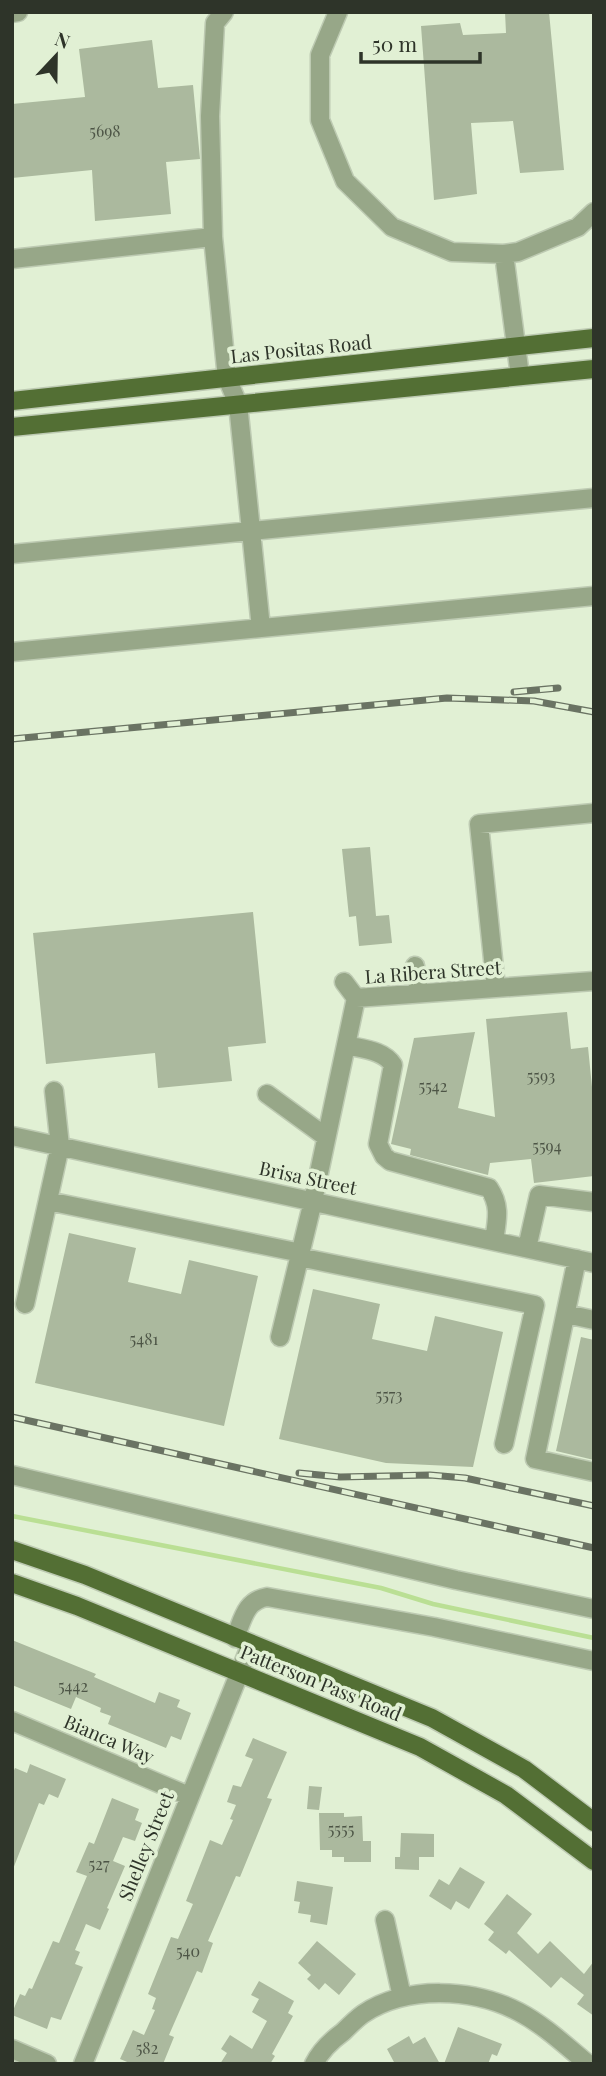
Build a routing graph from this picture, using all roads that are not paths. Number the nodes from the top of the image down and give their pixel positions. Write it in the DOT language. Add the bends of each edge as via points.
graph roads {
  1 [pos="18,12"];
  2 [pos="224,12"];
  3 [pos="338,12"];
  4 [pos="12,13"];
  5 [pos="594,212"];
  6 [pos="212,237"];
  7 [pos="504,254"];
  8 [pos="12,259"];
  9 [pos="594,338"];
  10 [pos="514,346"];
  11 [pos="594,369"];
  12 [pos="520,376"];
  13 [pos="226,378"];
  14 [pos="12,401"];
  15 [pos="238,404"];
  16 [pos="12,426"];
  17 [pos="594,498"];
  18 [pos="252,532"];
  19 [pos="12,554"];
  20 [pos="594,596"];
  21 [pos="261,628"];
  22 [pos="12,652"];
  23 [pos="594,813"];
  24 [pos="415,966"];
  25 [pos="594,981"];
  26 [pos="344,982"];
  27 [pos="496,988"];
  28 [pos="419,993"];
  29 [pos="356,998"];
  30 [pos="346,1045"];
  31 [pos="54,1091"];
  32 [pos="267,1094"];
  33 [pos="12,1136"];
  34 [pos="326,1137"];
  35 [pos="60,1146"];
  36 [pos="48,1201"];
  37 [pos="313,1201"];
  38 [pos="594,1202"];
  39 [pos="494,1241"];
  40 [pos="527,1248"];
  41 [pos="300,1255"];
  42 [pos="586,1261"];
  43 [pos="25,1304"];
  44 [pos="566,1314"];
  45 [pos="594,1320"];
  46 [pos="280,1337"];
  47 [pos="504,1444"];
  48 [pos="594,1472"];
  49 [pos="12,1475"];
  50 [pos="12,1550"];
  51 [pos="12,1583"];
  52 [pos="594,1609"];
  53 [pos="243,1641"];
  54 [pos="594,1661"];
  55 [pos="240,1672"];
  56 [pos="12,1721"];
  57 [pos="189,1796"];
  58 [pos="594,1822"];
  59 [pos="594,1861"];
  60 [pos="384,1920"];
  61 [pos="401,1997"];
  62 [pos="12,2049"];
  63 [pos="47,2064"];
  64 [pos="83,2064"];
  65 [pos="314,2064"];
  66 [pos="588,2064"];
  1 -- 4 [label="street"];
  2 -- 6 [label="street" via="215,23 209,116"];
  3 -- 7 [label="street" via="320,55 320,120 345,181 392,227 452,252"];
  5 -- 7 [label="street" via="578,227"];
  6 -- 8 [label="street"];
  6 -- 13 [label="street"];
  7 -- 10 [label="street"];
  9 -- 10 [label="main road, Las Positas Road"];
  10 -- 12 [label="street"];
  10 -- 13 [label="main road, Las Positas Road"];
  11 -- 12 [label="main road"];
  12 -- 15 [label="main road"];
  13 -- 14 [label="main road, Las Positas Road"];
  13 -- 15 [label="street"];
  15 -- 16 [label="main road"];
  15 -- 18 [label="street"];
  17 -- 18 [label="street"];
  18 -- 19 [label="street"];
  18 -- 21 [label="street"];
  20 -- 21 [label="street"];
  21 -- 22 [label="street"];
  23 -- 27 [label="street" via="480,824"];
  24 -- 28 [label="street"];
  25 -- 27 [label="street, La Ribera Street"];
  26 -- 29 [label="street"];
  27 -- 28 [label="street, La Ribera Street"];
  28 -- 29 [label="street, La Ribera Street"];
  29 -- 30 [label="street, La Ribera Street"];
  30 -- 34 [label="street, La Ribera Street"];
  30 -- 39 [label="street" via="380,1053 393,1065 378,1144 384,1156 401,1165 489,1188 497,1200"];
  31 -- 35 [label="street"];
  32 -- 34 [label="street"];
  33 -- 35 [label="street, Brisa Street"];
  34 -- 37 [label="street, La Ribera Street"];
  35 -- 36 [label="street"];
  35 -- 37 [label="street, Brisa Street"];
  36 -- 41 [label="street"];
  36 -- 43 [label="street"];
  37 -- 39 [label="street, Brisa Street"];
  37 -- 41 [label="street, La Ribera Street"];
  38 -- 40 [label="street" via="539,1195"];
  39 -- 40 [label="street, Brisa Street"];
  40 -- 42 [label="street, Brisa Street"];
  41 -- 46 [label="street, La Ribera Street"];
  41 -- 47 [label="street" via="535,1305"];
  42 -- 44 [label="street"];
  44 -- 45 [label="street"];
  44 -- 48 [label="street" via="535,1459"];
  49 -- 52 [label="street"];
  50 -- 53 [label="main road, Patterson Pass Road"];
  51 -- 55 [label="main road, Patterson Pass Road"];
  53 -- 54 [label="street, Shelley Street" via="247,1608 267,1597"];
  53 -- 55 [label="street, Shelley Street"];
  53 -- 58 [label="main road, Patterson Pass Road" via="464,1734 523,1769"];
  55 -- 57 [label="street, Shelley Street"];
  55 -- 59 [label="main road, Patterson Pass Road" via="451,1762 531,1813"];
  56 -- 57 [label="street, Bianca Way"];
  57 -- 64 [label="street, Shelley Street"];
  60 -- 61 [label="street"];
  61 -- 65 [label="street" via="364,2014 337,2036"];
  61 -- 66 [label="street" via="456,1994 493,2001 533,2020"];
  62 -- 63 [label="street"];
}
